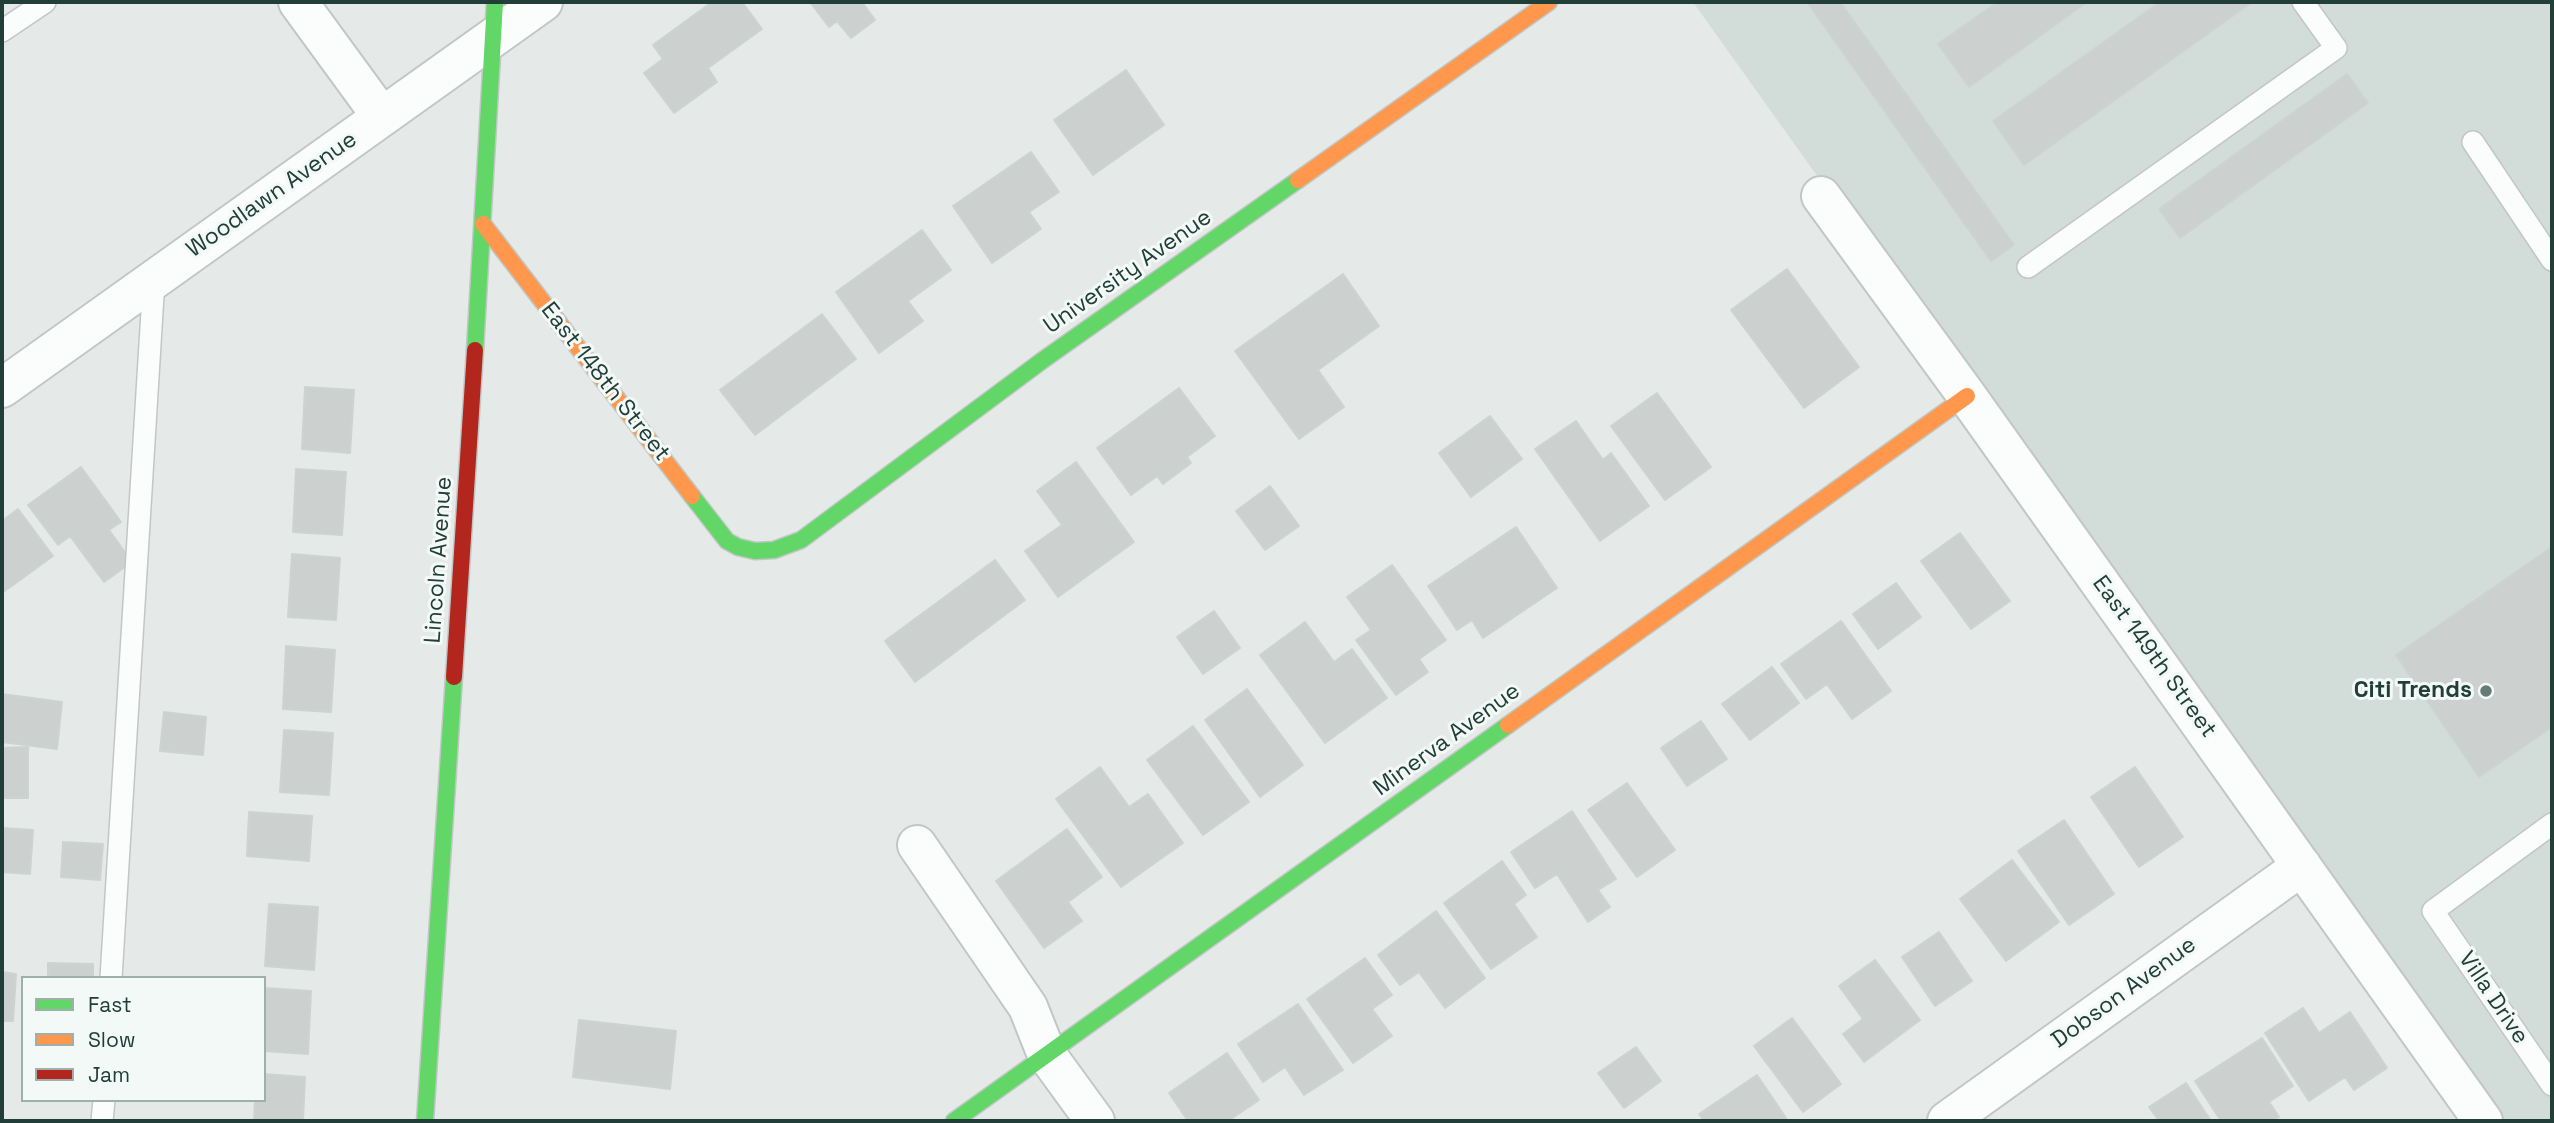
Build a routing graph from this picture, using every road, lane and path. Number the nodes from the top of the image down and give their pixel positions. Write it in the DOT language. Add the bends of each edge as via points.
graph roads {
  1 [pos="45,2"];
  2 [pos="299,2"];
  3 [pos="543,2"];
  4 [pos="1549,2"];
  5 [pos="2303,2"];
  6 [pos="494,19"];
  7 [pos="2,31"];
  8 [pos="382,117"];
  9 [pos="2473,142"];
  10 [pos="1821,196"];
  11 [pos="483,224"];
  12 [pos="2552,260"];
  13 [pos="2028,267"];
  14 [pos="154,279"];
  15 [pos="2,388"];
  16 [pos="1967,396"];
  17 [pos="727,541"];
  18 [pos="2552,824"];
  19 [pos="916,845"];
  20 [pos="2302,866"];
  21 [pos="111,976"];
  22 [pos="1047,1055"];
  23 [pos="2552,1085"];
  24 [pos="104,1102"];
  25 [pos="102,1121"];
  26 [pos="425,1121"];
  27 [pos="954,1121"];
  28 [pos="1095,1121"];
  29 [pos="1947,1121"];
  30 [pos="2483,1121"];
  1 -- 7 [label="lane"];
  2 -- 8 [label="street"];
  3 -- 6 [label="street, Woodlawn Avenue"];
  4 -- 17 [label="street, University Avenue" via="1043,360 801,540 755,551"];
  5 -- 13 [label="lane" via="2336,48"];
  6 -- 8 [label="street, Woodlawn Avenue"];
  6 -- 11 [label="street, Lincoln Avenue"];
  8 -- 14 [label="street, Woodlawn Avenue"];
  9 -- 12 [label="lane"];
  10 -- 16 [label="street, East 149th Street"];
  11 -- 17 [label="street, East 148th Street"];
  11 -- 26 [label="street, Lincoln Avenue"];
  14 -- 15 [label="street, Woodlawn Avenue"];
  14 -- 21 [label="lane"];
  16 -- 20 [label="street, East 149th Street"];
  16 -- 22 [label="street, Minerva Avenue"];
  18 -- 23 [label="lane, Villa Drive" via="2433,911"];
  19 -- 22 [label="street" via="1028,1007"];
  20 -- 29 [label="street, Dobson Avenue"];
  20 -- 30 [label="street, East 149th Street"];
  22 -- 27 [label="street, Minerva Avenue"];
  22 -- 28 [label="street"];
  24 -- 25 [label="lane"];
}
